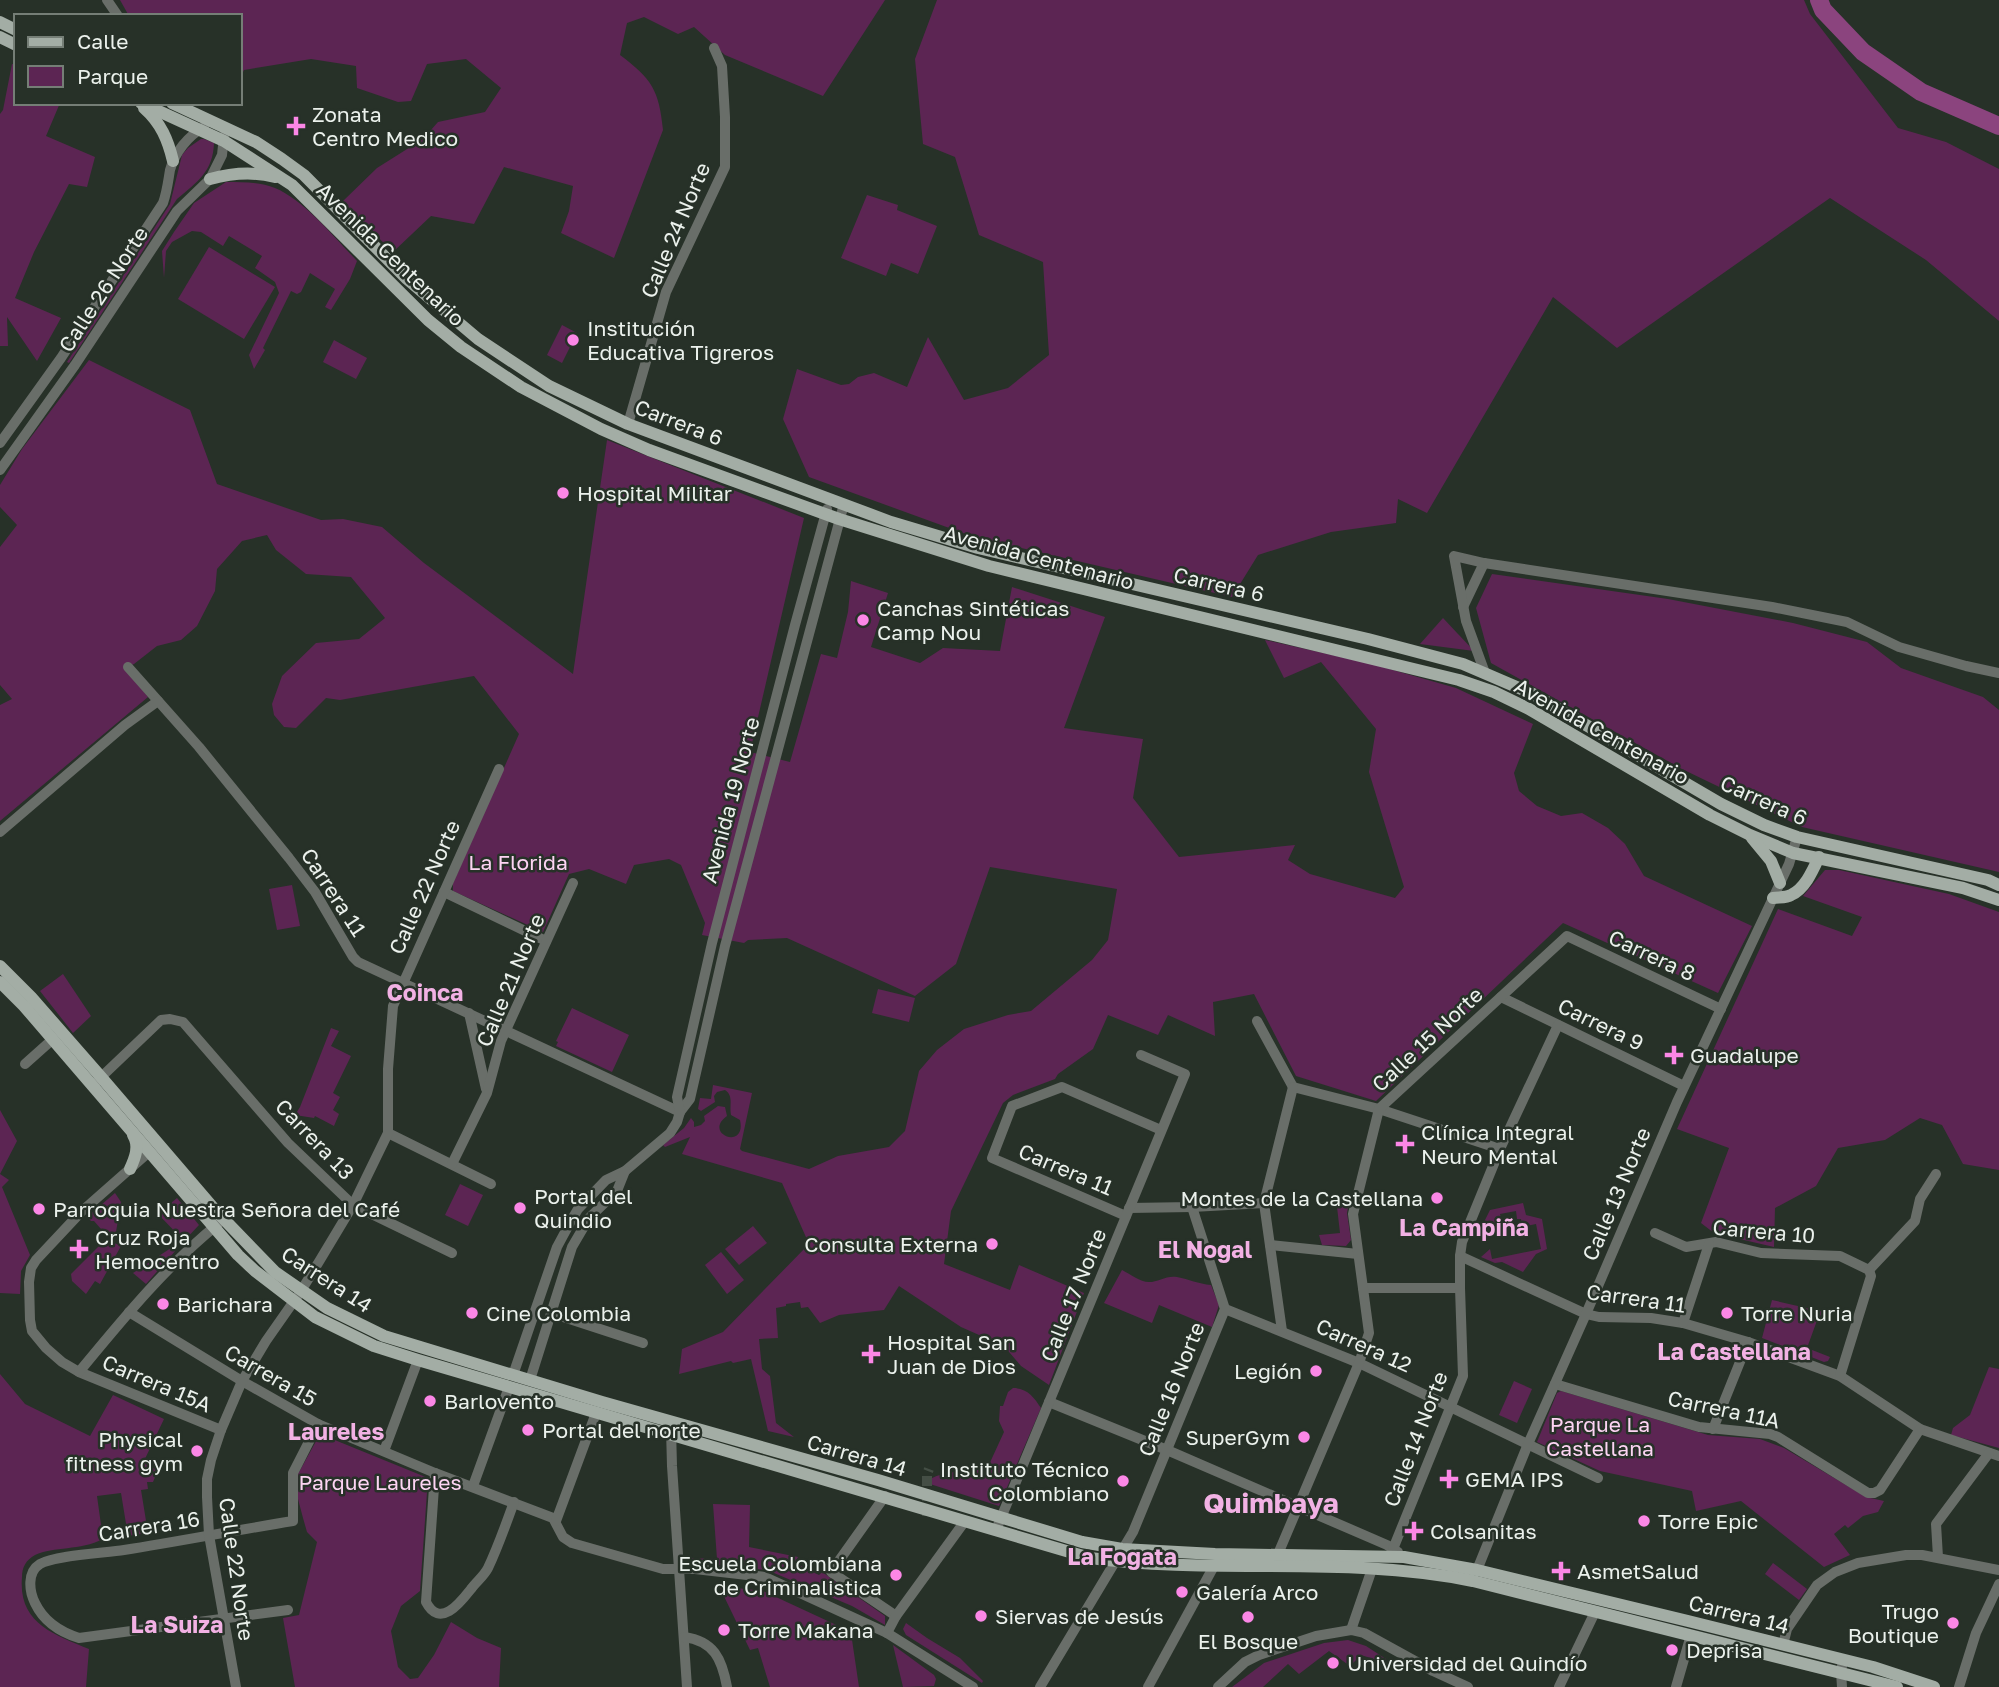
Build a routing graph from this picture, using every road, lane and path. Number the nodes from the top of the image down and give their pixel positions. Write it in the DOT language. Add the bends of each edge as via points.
graph roads {
  1 [pos="714,48"];
  2 [pos="141,105"];
  3 [pos="144,105"];
  4 [pos="176,105"];
  5 [pos="219,124"];
  6 [pos="200,129"];
  7 [pos="224,141"];
  8 [pos="173,161"];
  9 [pos="210,179"];
  10 [pos="292,185"];
  11 [pos="529,373"];
  12 [pos="521,387"];
  13 [pos="628,424"];
  14 [pos="0,443"];
  15 [pos="1,469"];
  16 [pos="830,499"];
  17 [pos="844,505"];
  18 [pos="826,515"];
  19 [pos="839,519"];
  20 [pos="1484,563"];
  21 [pos="1463,607"];
  22 [pos="128,667"];
  23 [pos="1485,673"];
  24 [pos="1999,673"];
  25 [pos="158,701"];
  26 [pos="499,769"];
  27 [pos="0,832"];
  28 [pos="1750,835"];
  29 [pos="1797,837"];
  30 [pos="1793,853"];
  31 [pos="1819,857"];
  32 [pos="573,883"];
  33 [pos="1780,883"];
  34 [pos="1999,885"];
  35 [pos="444,892"];
  36 [pos="1773,898"];
  37 [pos="1999,900"];
  38 [pos="1567,936"];
  39 [pos="546,941"];
  40 [pos="0,966"];
  41 [pos="0,982"];
  42 [pos="402,982"];
  43 [pos="1501,998"];
  44 [pos="1721,1009"];
  45 [pos="469,1013"];
  46 [pos="1257,1021"];
  47 [pos="1558,1025"];
  48 [pos="506,1030"];
  49 [pos="53,1039"];
  50 [pos="1141,1055"];
  51 [pos="25,1064"];
  52 [pos="97,1081"];
  53 [pos="1685,1086"];
  54 [pos="1293,1087"];
  55 [pos="487,1093"];
  56 [pos="1379,1109"];
  57 [pos="680,1112"];
  58 [pos="1161,1130"];
  59 [pos="132,1131"];
  60 [pos="388,1133"];
  61 [pos="1500,1149"];
  62 [pos="149,1152"];
  63 [pos="452,1164"];
  64 [pos="130,1169"];
  65 [pos="625,1171"];
  66 [pos="1936,1174"];
  67 [pos="491,1184"];
  68 [pos="1264,1203"];
  69 [pos="353,1205"];
  70 [pos="1192,1207"];
  71 [pos="1128,1212"];
  72 [pos="218,1224"];
  73 [pos="1655,1233"];
  74 [pos="1709,1244"];
  75 [pos="1270,1245"];
  76 [pos="452,1253"];
  77 [pos="1359,1254"];
  78 [pos="1460,1256"];
  79 [pos="1869,1269"];
  80 [pos="1363,1288"];
  81 [pos="1460,1288"];
  82 [pos="1865,1295"];
  83 [pos="298,1296"];
  84 [pos="1876,1298"];
  85 [pos="1225,1309"];
  86 [pos="129,1312"];
  87 [pos="551,1313"];
  88 [pos="1586,1314"];
  89 [pos="1683,1323"];
  90 [pos="1282,1331"];
  91 [pos="1748,1342"];
  92 [pos="643,1343"];
  93 [pos="418,1360"];
  94 [pos="1359,1363"];
  95 [pos="79,1372"];
  96 [pos="1840,1376"];
  97 [pos="530,1380"];
  98 [pos="242,1381"];
  99 [pos="511,1381"];
  100 [pos="1555,1384"];
  101 [pos="1049,1402"];
  102 [pos="1451,1405"];
  103 [pos="596,1413"];
  104 [pos="318,1424"];
  105 [pos="672,1428"];
  106 [pos="1713,1429"];
  107 [pos="1920,1429"];
  108 [pos="221,1430"];
  109 [pos="1528,1444"];
  110 [pos="1167,1450"];
  111 [pos="384,1451"];
  112 [pos="1994,1454"];
  113 [pos="435,1473"];
  114 [pos="1598,1478"];
  115 [pos="473,1486"];
  116 [pos="885,1496"];
  117 [pos="514,1502"];
  118 [pos="1298,1507"];
  119 [pos="556,1521"];
  120 [pos="965,1521"];
  121 [pos="999,1524"];
  122 [pos="209,1535"];
  123 [pos="1122,1549"];
  124 [pos="1399,1553"];
  125 [pos="1278,1554"];
  126 [pos="1938,1557"];
  127 [pos="1116,1561"];
  128 [pos="1214,1566"];
  129 [pos="1372,1569"];
  130 [pos="679,1570"];
  131 [pos="1477,1570"];
  132 [pos="1999,1570"];
  133 [pos="1999,1584"];
  134 [pos="288,1610"];
  135 [pos="1595,1612"];
  136 [pos="896,1616"];
  137 [pos="223,1620"];
  138 [pos="1351,1630"];
  139 [pos="887,1633"];
  140 [pos="1692,1635"];
  141 [pos="684,1637"];
  142 [pos="1783,1645"];
  143 [pos="1842,1666"];
  144 [pos="236,1687"];
  145 [pos="687,1687"];
  146 [pos="727,1687"];
  147 [pos="973,1687"];
  148 [pos="1040,1687"];
  149 [pos="1148,1687"];
  150 [pos="1218,1687"];
  151 [pos="1468,1687"];
  152 [pos="1559,1687"];
  153 [pos="1676,1687"];
  154 [pos="1842,1687"];
  155 [pos="1897,1687"];
  156 [pos="1934,1687"];
  157 [pos="1959,1687"];
  1 -- 13 [label="street, Calle 24 Norte" via="722,66 725,167 666,292"];
  2 -- 8 [label="main road" via="165,133"];
  3 -- 6 [label="main road, Avenida Centenario"];
  4 -- 5 [label="main road, Carrera 6"];
  5 -- 6 [label="street, Calle 26 Norte"];
  5 -- 7 [label="street, Calle 26 Norte"];
  5 -- 11 [label="main road, Carrera 6" via="256,142 304,175 442,310"];
  6 -- 7 [label="main road, Avenida Centenario"];
  6 -- 8 [label="street, Calle 26 Norte"];
  7 -- 9 [label="street, Calle 26 Norte"];
  7 -- 10 [label="main road, Avenida Centenario"];
  8 -- 14 [label="street, Calle 26 Norte" via="163,203"];
  9 -- 10 [label="main road" via="252,173"];
  9 -- 15 [label="street, Calle 26 Norte" via="177,211"];
  10 -- 12 [label="main road, Avenida Centenario" via="428,320"];
  11 -- 12 [label="street"];
  11 -- 13 [label="main road, Carrera 6"];
  12 -- 18 [label="main road, Avenida Centenario" via="649,450"];
  13 -- 16 [label="main road, Carrera 6"];
  16 -- 17 [label="main road, Carrera 6"];
  16 -- 18 [label="street, Avenida 19 Norte"];
  17 -- 19 [label="street, Avenida 19 Norte"];
  17 -- 23 [label="main road, Carrera 6" via="978,548 1391,645"];
  18 -- 19 [label="main road, Avenida Centenario"];
  18 -- 57 [label="street, Avenida 19 Norte" via="712,943 677,1097"];
  19 -- 28 [label="main road, Avenida Centenario" via="989,566 1459,680 1529,709"];
  19 -- 57 [label="street, Avenida 19 Norte" via="725,946 690,1099"];
  20 -- 21 [label="street"];
  20 -- 21 [label="street" via="1454,556"];
  20 -- 24 [label="street" via="1847,622 1899,647"];
  21 -- 23 [label="street"];
  22 -- 25 [label="street, Carrera 11"];
  23 -- 29 [label="main road, Carrera 6" via="1533,694 1721,804"];
  25 -- 27 [label="street"];
  25 -- 42 [label="street, Carrera 11" via="315,892 353,957"];
  26 -- 35 [label="street, Calle 22 Norte"];
  28 -- 30 [label="main road, Avenida Centenario"];
  28 -- 33 [label="main road" via="1768,856"];
  29 -- 30 [label="street, Calle 13 Norte"];
  29 -- 34 [label="main road, Carrera 6"];
  30 -- 31 [label="main road, Avenida Centenario"];
  30 -- 33 [label="street, Calle 13 Norte"];
  31 -- 36 [label="main road" via="1800,888 1790,896"];
  31 -- 37 [label="main road, Avenida Centenario" via="1964,888"];
  32 -- 39 [label="street, Calle 21 Norte"];
  33 -- 36 [label="street, Calle 13 Norte"];
  35 -- 39 [label="street"];
  35 -- 42 [label="street, Calle 22 Norte"];
  36 -- 44 [label="street, Calle 13 Norte"];
  38 -- 43 [label="street, Calle 15 Norte"];
  38 -- 44 [label="street, Carrera 8"];
  39 -- 48 [label="street, Calle 21 Norte"];
  40 -- 52 [label="main road, Carrera 14" via="32,997"];
  41 -- 49 [label="main road, Carrera 14"];
  42 -- 45 [label="street, Carrera 11"];
  42 -- 60 [label="street, Calle 22 Norte" via="393,1006"];
  43 -- 47 [label="street, Carrera 9"];
  43 -- 56 [label="street, Calle 15 Norte"];
  44 -- 53 [label="street, Calle 13 Norte"];
  45 -- 48 [label="street, Carrera 11"];
  45 -- 55 [label="street, Calle 21 Norte"];
  46 -- 54 [label="street"];
  47 -- 53 [label="street, Carrera 9"];
  47 -- 61 [label="street, Calle 14 Norte"];
  48 -- 55 [label="street, Calle 21 Norte"];
  48 -- 57 [label="street, Carrera 11"];
  49 -- 51 [label="street"];
  49 -- 52 [label="main road, Carrera 14"];
  50 -- 58 [label="street, Calle 17 Norte" via="1185,1074"];
  52 -- 59 [label="main road, Carrera 14"];
  52 -- 69 [label="street, Carrera 13" via="161,1020 176,1020 188,1027 288,1143"];
  52 -- 72 [label="main road, Carrera 14"];
  53 -- 88 [label="street, Calle 13 Norte"];
  54 -- 56 [label="street"];
  54 -- 68 [label="street"];
  55 -- 63 [label="street, Calle 21 Norte"];
  56 -- 61 [label="street"];
  56 -- 77 [label="street, Calle 15 Norte" via="1353,1214"];
  57 -- 65 [label="street, Avenida 19 Norte" via="670,1133"];
  58 -- 71 [label="street, Calle 17 Norte"];
  58 -- 71 [label="street, Carrera 11" via="1062,1087 1012,1106 992,1158"];
  59 -- 62 [label="main road, Carrera 14"];
  59 -- 64 [label="main road" via="137,1144"];
  60 -- 63 [label="street"];
  60 -- 69 [label="street, Calle 22 Norte"];
  61 -- 78 [label="street, Calle 14 Norte"];
  62 -- 64 [label="street"];
  62 -- 72 [label="main road, Carrera 14"];
  63 -- 67 [label="street"];
  64 -- 95 [label="street, Carrera 15A" via="80,1212 31,1268 32,1331 62,1362"];
  65 -- 87 [label="street, Avenida 19 Norte" via="617,1191 589,1218 572,1247"];
  65 -- 99 [label="street, Avenida 19 Norte" via="606,1180 567,1228"];
  66 -- 79 [label="street" via="1920,1199 1915,1221"];
  68 -- 70 [label="street, Carrera 11"];
  68 -- 75 [label="street"];
  69 -- 76 [label="street, Carrera 13"];
  69 -- 83 [label="street, Calle 22 Norte"];
  70 -- 71 [label="street, Carrera 11"];
  70 -- 85 [label="street, Calle 16 Norte"];
  71 -- 101 [label="street, Calle 17 Norte"];
  72 -- 83 [label="main road, Carrera 14"];
  72 -- 86 [label="street"];
  73 -- 74 [label="street, Carrera 10" via="1686,1247"];
  74 -- 79 [label="street, Carrera 10" via="1840,1256"];
  74 -- 89 [label="street"];
  75 -- 77 [label="street"];
  75 -- 90 [label="street"];
  77 -- 80 [label="street, Calle 15 Norte"];
  78 -- 81 [label="street, Calle 14 Norte"];
  78 -- 88 [label="street, Carrera 11"];
  79 -- 82 [label="street"];
  80 -- 81 [label="street"];
  80 -- 94 [label="street, Calle 15 Norte" via="1369,1333"];
  81 -- 102 [label="street, Calle 14 Norte" via="1462,1376"];
  82 -- 84 [label="street"];
  82 -- 96 [label="street"];
  83 -- 93 [label="main road, Carrera 14" via="315,1317 374,1346"];
  83 -- 98 [label="street, Calle 22 Norte"];
  83 -- 99 [label="main road, Carrera 14" via="384,1336"];
  85 -- 90 [label="street, Carrera 12"];
  85 -- 110 [label="street, Calle 16 Norte"];
  86 -- 95 [label="street"];
  86 -- 98 [label="street, Carrera 15"];
  87 -- 92 [label="street"];
  87 -- 97 [label="street, Avenida 19 Norte"];
  88 -- 89 [label="street, Carrera 11"];
  88 -- 100 [label="street, Calle 13 Norte"];
  89 -- 91 [label="street, Carrera 11"];
  90 -- 94 [label="street, Carrera 12"];
  91 -- 96 [label="street, Carrera 11"];
  91 -- 106 [label="street"];
  93 -- 99 [label="main road, Carrera 14"];
  93 -- 111 [label="street"];
  94 -- 102 [label="street, Carrera 12"];
  94 -- 118 [label="street, Calle 15 Norte"];
  95 -- 108 [label="street, Carrera 15A"];
  96 -- 107 [label="street, Carrera 11"];
  97 -- 99 [label="main road, Carrera 14"];
  97 -- 105 [label="main road, Carrera 14"];
  98 -- 104 [label="street, Carrera 15"];
  98 -- 108 [label="street, Calle 22 Norte"];
  99 -- 103 [label="main road, Carrera 14"];
  99 -- 115 [label="street, Avenida 19 Norte"];
  100 -- 106 [label="street, Carrera 11A"];
  100 -- 109 [label="street, Calle 13 Norte"];
  101 -- 110 [label="street"];
  101 -- 121 [label="street, Calle 17 Norte"];
  102 -- 109 [label="street, Carrera 12"];
  102 -- 124 [label="street, Calle 14 Norte"];
  103 -- 105 [label="main road, Carrera 14"];
  103 -- 119 [label="street"];
  104 -- 111 [label="street, Carrera 15"];
  104 -- 122 [label="street, Carrera 16" via="293,1473 293,1521"];
  105 -- 116 [label="main road, Carrera 14" via="709,1447"];
  105 -- 121 [label="main road, Carrera 14"];
  105 -- 130 [label="street"];
  106 -- 107 [label="street, Carrera 11A" via="1778,1437 1868,1493 1880,1490"];
  107 -- 112 [label="street, Carrera 11"];
  108 -- 122 [label="street, Calle 22 Norte" via="207,1479"];
  109 -- 114 [label="street, Carrera 12"];
  109 -- 131 [label="street, Calle 13 Norte"];
  110 -- 118 [label="street"];
  110 -- 123 [label="street, Calle 16 Norte"];
  111 -- 113 [label="street, Carrera 15"];
  112 -- 126 [label="street" via="1936,1524"];
  113 -- 115 [label="street, Carrera 15"];
  113 -- 117 [label="street" via="426,1602 439,1614 452,1610 487,1570"];
  115 -- 117 [label="street, Carrera 15"];
  116 -- 120 [label="main road, Carrera 14"];
  116 -- 136 [label="street" via="831,1572"];
  117 -- 119 [label="street, Carrera 15"];
  118 -- 124 [label="street"];
  118 -- 125 [label="street, Calle 15 Norte"];
  119 -- 130 [label="street, Carrera 15" via="563,1537 572,1543"];
  120 -- 121 [label="main road, Carrera 14"];
  120 -- 136 [label="street"];
  121 -- 123 [label="main road, Carrera 14"];
  121 -- 127 [label="main road, Carrera 14" via="1090,1558"];
  122 -- 137 [label="street, Calle 22 Norte"];
  122 -- 137 [label="street, Carrera 16" via="51,1560 33,1571 31,1585 35,1602 49,1622 79,1639"];
  123 -- 125 [label="main road, Carrera 14"];
  123 -- 127 [label="street, Calle 16 Norte"];
  124 -- 125 [label="main road, Carrera 14"];
  124 -- 131 [label="main road, Carrera 14"];
  126 -- 132 [label="street"];
  126 -- 142 [label="street" via="1906,1555 1835,1572 1817,1585 1787,1629"];
  127 -- 128 [label="main road, Carrera 14"];
  127 -- 148 [label="street, Calle 16 Norte"];
  128 -- 129 [label="main road, Carrera 14"];
  128 -- 149 [label="street"];
  129 -- 135 [label="main road, Carrera 14" via="1461,1579"];
  129 -- 138 [label="street"];
  130 -- 139 [label="street, Carrera 15" via="765,1577"];
  130 -- 141 [label="street"];
  131 -- 142 [label="main road, Carrera 14"];
  133 -- 157 [label="street" via="1976,1633"];
  134 -- 137 [label="street"];
  135 -- 140 [label="main road, Carrera 14"];
  135 -- 152 [label="street"];
  136 -- 139 [label="street"];
  137 -- 144 [label="street, Calle 22 Norte"];
  138 -- 150 [label="street" via="1259,1655"];
  138 -- 151 [label="street"];
  139 -- 147 [label="street, Carrera 15"];
  140 -- 143 [label="main road, Carrera 14"];
  140 -- 153 [label="street"];
  141 -- 145 [label="street"];
  141 -- 146 [label="street" via="708,1644 719,1659"];
  142 -- 143 [label="main road, Carrera 14"];
  143 -- 154 [label="street"];
  143 -- 155 [label="main road, Carrera 14"];
  143 -- 156 [label="main road, Carrera 14" via="1894,1673"];
}
